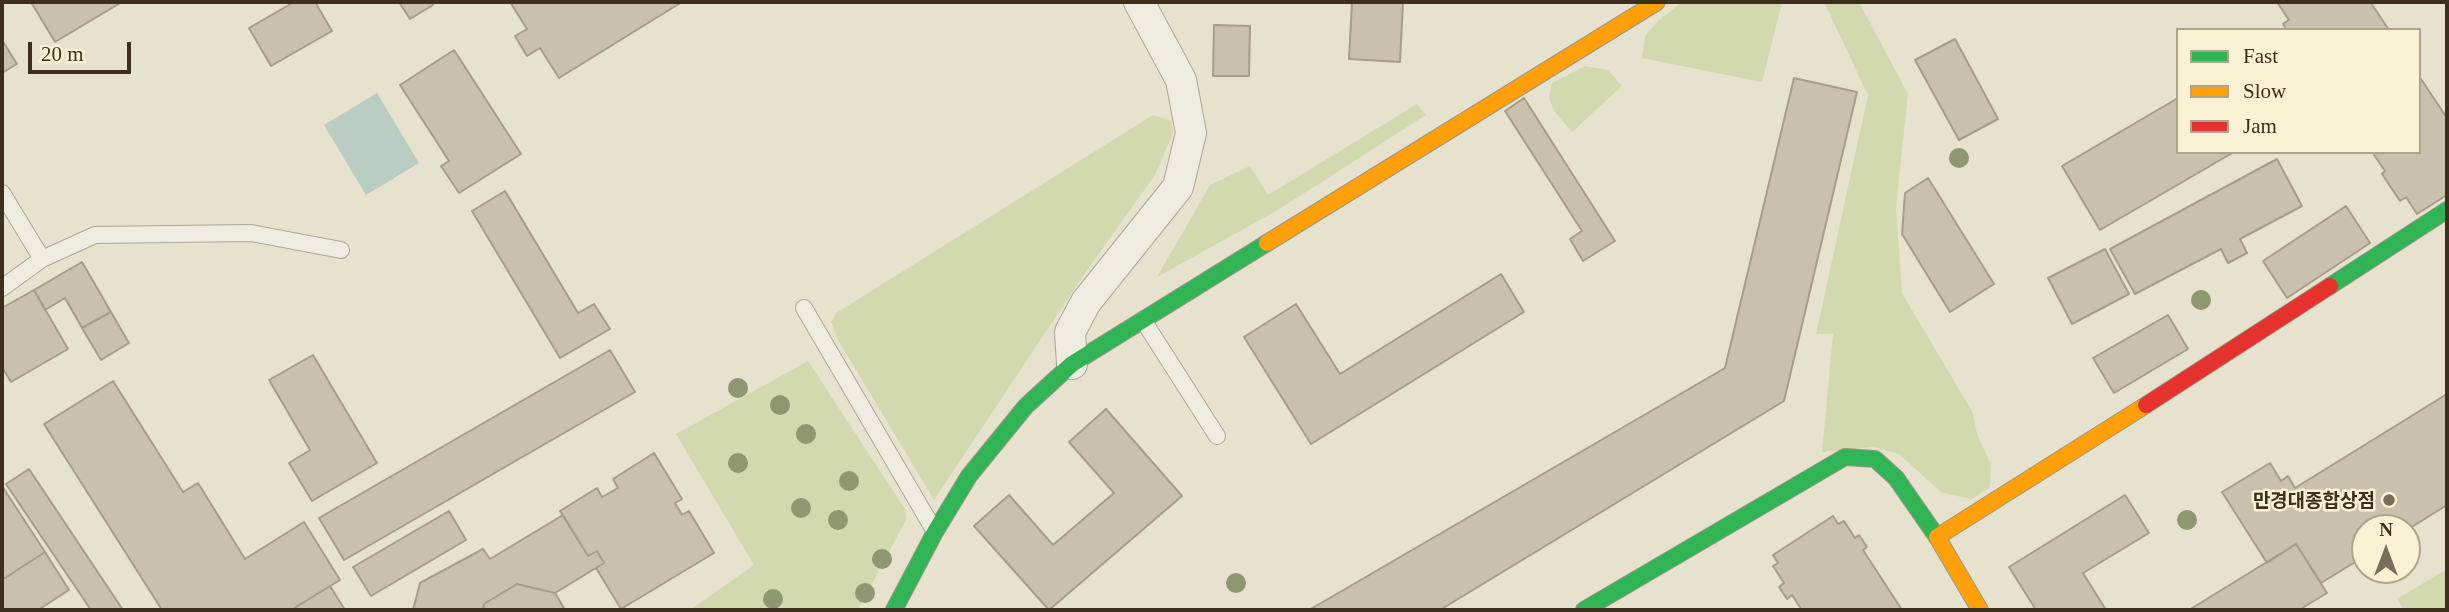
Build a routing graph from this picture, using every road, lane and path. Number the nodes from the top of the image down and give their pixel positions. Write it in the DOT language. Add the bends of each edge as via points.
graph roads {
  1 [pos="1139,2"];
  2 [pos="1657,2"];
  3 [pos="2,193"];
  4 [pos="2447,210"];
  5 [pos="341,250"];
  6 [pos="42,260"];
  7 [pos="2,288"];
  8 [pos="804,307"];
  9 [pos="1143,320"];
  10 [pos="1072,364"];
  11 [pos="1217,436"];
  12 [pos="935,532"];
  13 [pos="1937,537"];
  14 [pos="894,610"];
  15 [pos="1584,610"];
  16 [pos="1980,610"];
  1 -- 10 [label="street" via="1181,80 1191,132 1178,187 1087,302 1070,332"];
  2 -- 9 [label="street"];
  3 -- 6 [label="lane"];
  4 -- 13 [label="street"];
  5 -- 6 [label="lane" via="251,233 95,235"];
  6 -- 7 [label="lane"];
  8 -- 12 [label="lane"];
  9 -- 10 [label="street"];
  9 -- 11 [label="lane"];
  10 -- 12 [label="street" via="1026,407 969,476"];
  12 -- 14 [label="street"];
  13 -- 15 [label="street" via="1896,478 1875,458 1845,457"];
  13 -- 16 [label="street"];
}
